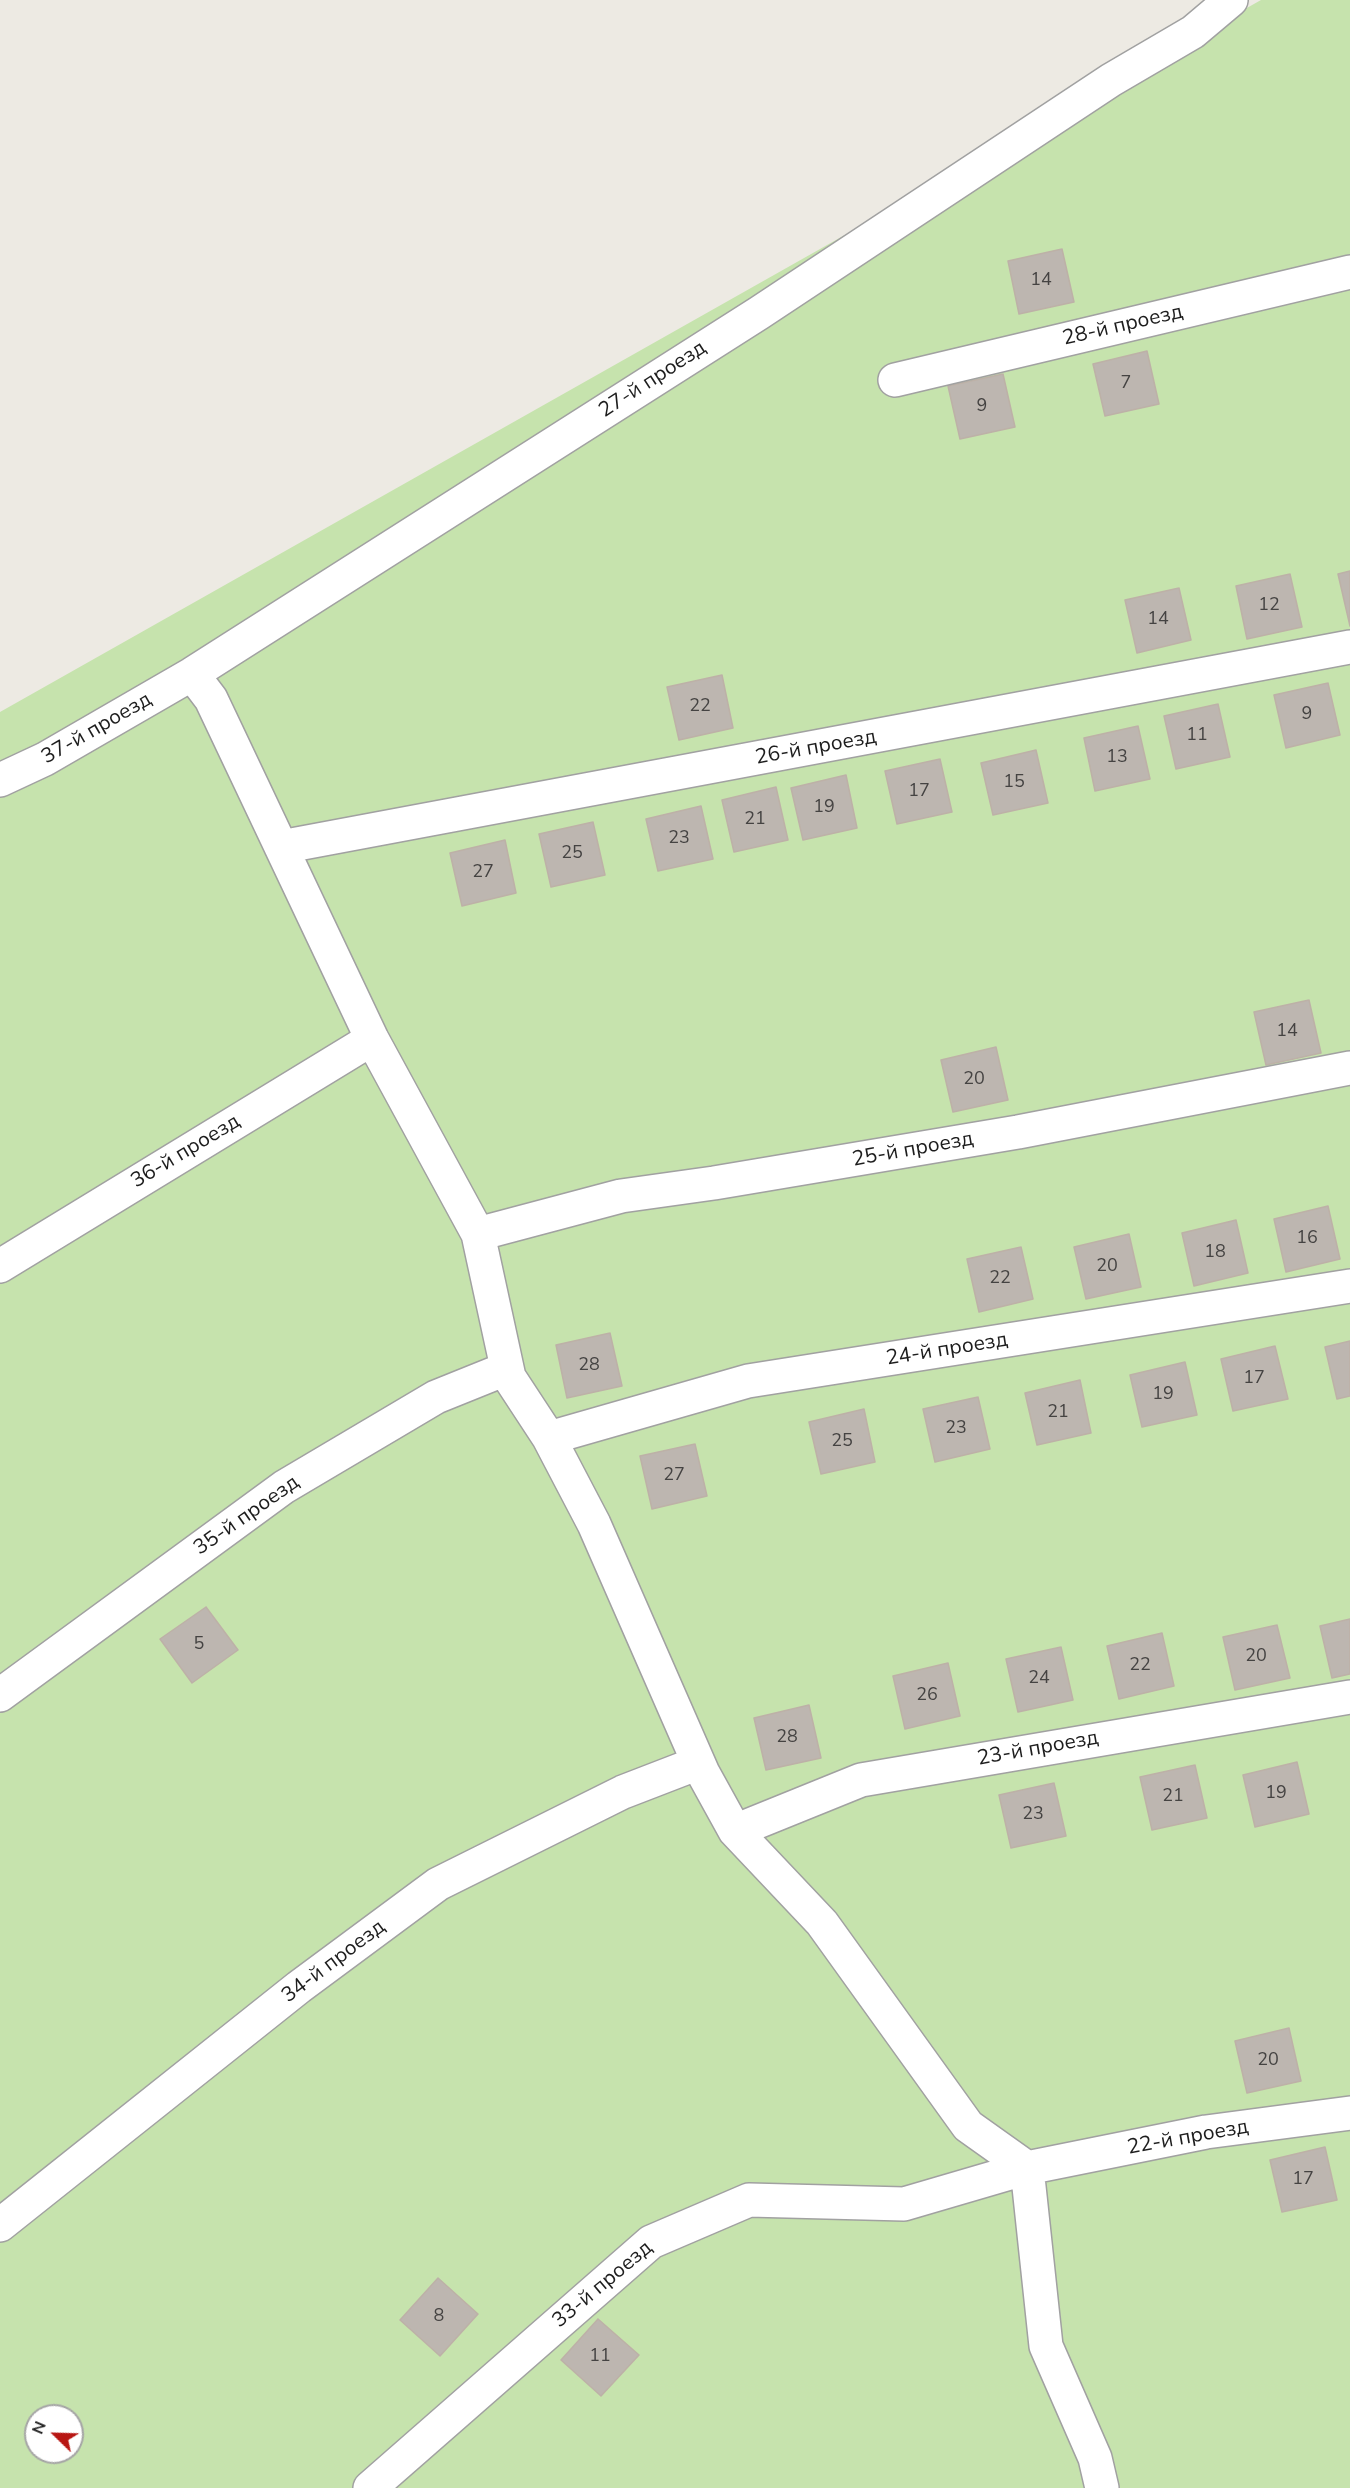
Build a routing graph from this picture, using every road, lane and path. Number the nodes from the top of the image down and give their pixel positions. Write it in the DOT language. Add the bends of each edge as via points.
graph roads {
  1 [pos="1231,0"];
  2 [pos="1350,272"];
  3 [pos="896,380"];
  4 [pos="1350,647"];
  5 [pos="192,674"];
  6 [pos="0,780"];
  7 [pos="281,847"];
  8 [pos="372,1039"];
  9 [pos="1350,1068"];
  10 [pos="478,1234"];
  11 [pos="0,1266"];
  12 [pos="1350,1286"];
  13 [pos="509,1377"];
  14 [pos="549,1438"];
  15 [pos="0,1695"];
  16 [pos="1350,1697"];
  17 [pos="703,1773"];
  18 [pos="735,1831"];
  19 [pos="1350,2114"];
  20 [pos="1027,2168"];
  21 [pos="0,2225"];
  22 [pos="370,2488"];
  23 [pos="1102,2488"];
  1 -- 5 [label="street, 27-й проезд" via="1193,32 1111,80 759,313"];
  2 -- 3 [label="street, 28-й проезд"];
  4 -- 7 [label="street, 26-й проезд"];
  5 -- 6 [label="street, 37-й проезд" via="45,759"];
  5 -- 7 [label="street" via="211,699"];
  7 -- 8 [label="street"];
  8 -- 10 [label="street"];
  8 -- 11 [label="street, 36-й проезд"];
  9 -- 10 [label="street, 25-й проезд" via="1018,1132 621,1196"];
  10 -- 13 [label="street"];
  12 -- 14 [label="street, 24-й проезд" via="748,1381"];
  13 -- 14 [label="street"];
  13 -- 15 [label="street, 35-й проезд" via="503,1370 436,1397 284,1487"];
  14 -- 17 [label="street" via="594,1524"];
  16 -- 18 [label="street, 23-й проезд" via="861,1780"];
  17 -- 18 [label="street"];
  17 -- 21 [label="street, 34-й проезд" via="693,1765 624,1792 438,1884 299,1987"];
  18 -- 20 [label="street" via="822,1923 968,2126"];
  19 -- 20 [label="street, 22-й проезд" via="1206,2132"];
  20 -- 22 [label="street, 33-й проезд" via="904,2204 748,2200 651,2242"];
  20 -- 23 [label="street" via="1046,2346 1095,2458"];
}
